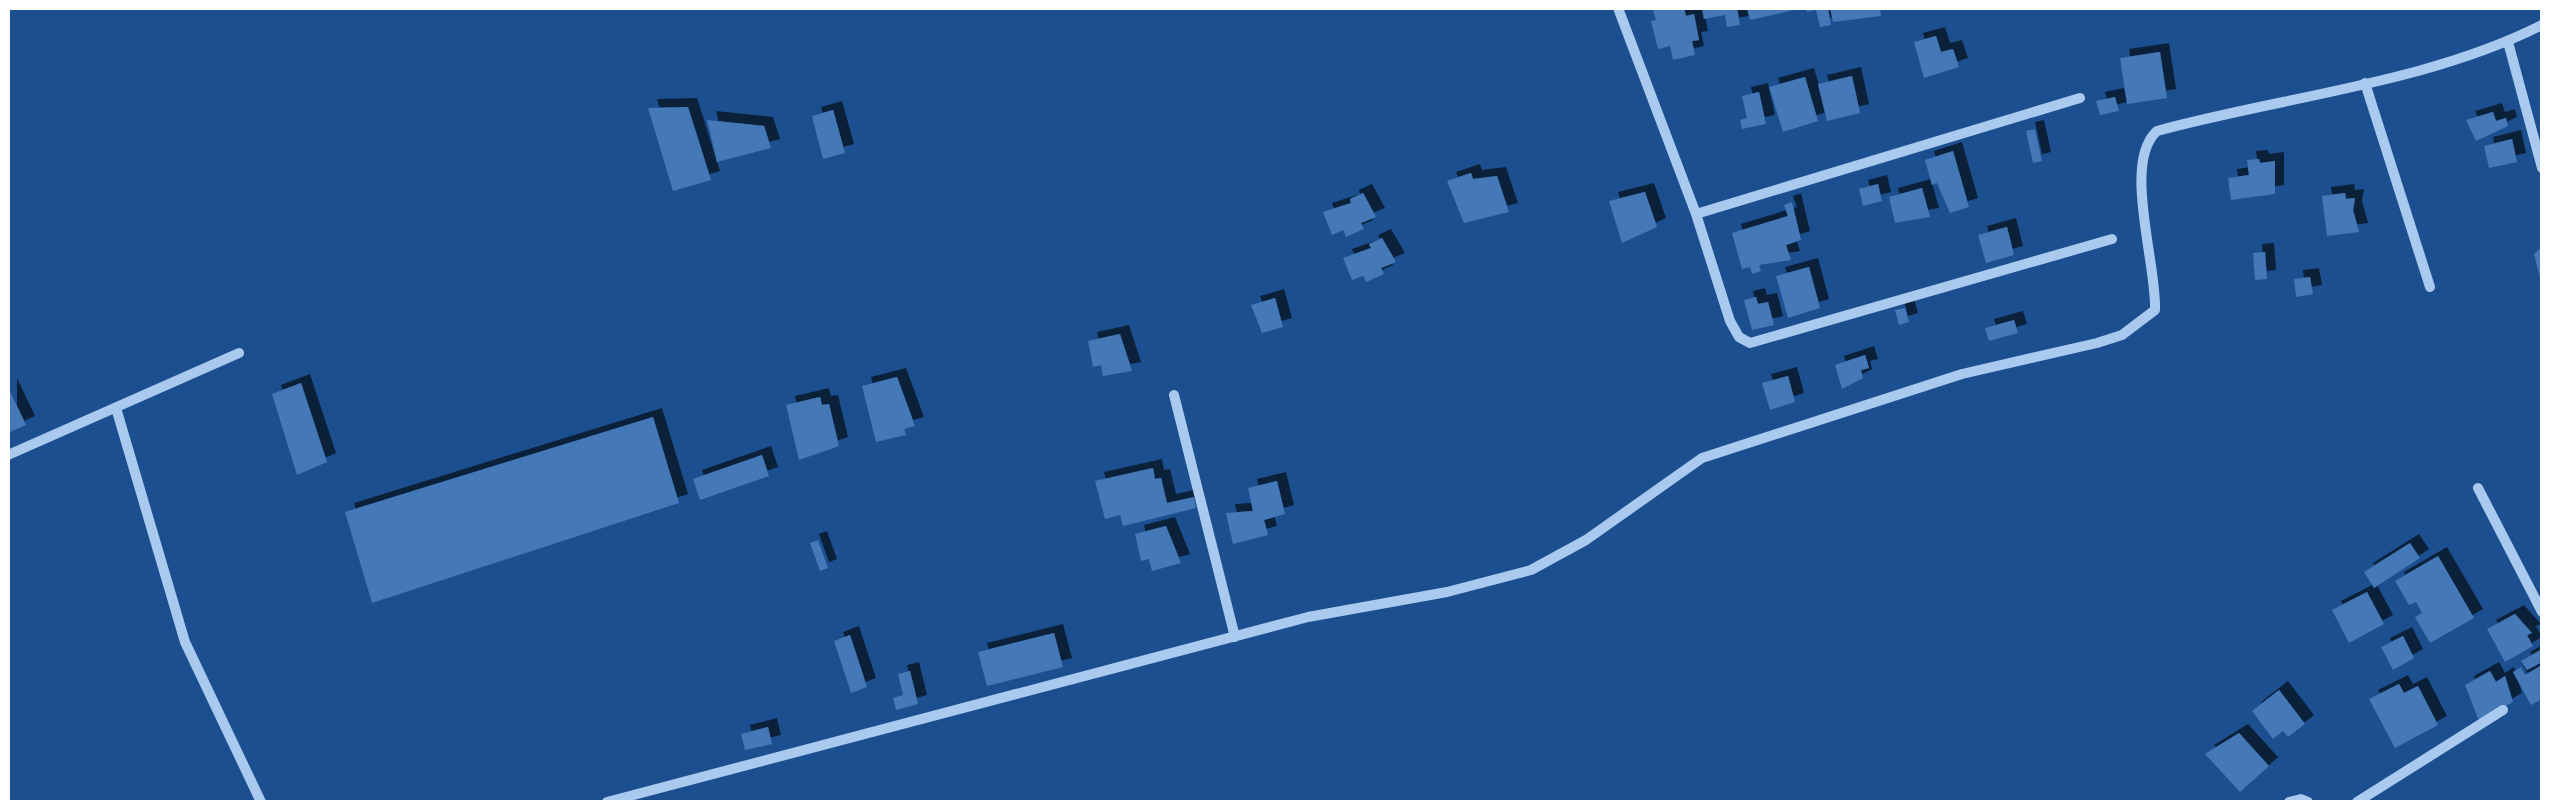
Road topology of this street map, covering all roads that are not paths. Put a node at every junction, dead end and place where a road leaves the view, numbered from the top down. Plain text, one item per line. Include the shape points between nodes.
1 (1618, 8) edge
2 (2542, 25) edge
3 (2508, 42) junction
4 (2365, 83) junction
5 (2080, 98) dead end
6 (2542, 168) edge
7 (1696, 214) junction
8 (2112, 239) dead end
9 (2430, 287) dead end
10 (239, 353) dead end
11 (1174, 396) dead end
12 (116, 408) junction
13 (8, 455) edge
14 (2478, 488) dead end
15 (2542, 612) edge
16 (1235, 637) junction
17 (2503, 710) dead end
18 (262, 802) edge
19 (607, 802) edge
20 (2289, 802) edge
21 (2308, 802) edge
22 (2358, 802) edge

1 - 7 street
2 - 3 street
3 - 4 street
3 - 6 street
4 - 9 street
4 - 16 street via 2157,130 2147,140 2140,175 2155,310 2122,335 1962,374 1702,458 1586,540 1531,570
5 - 7 street
7 - 8 street via 1730,321 1750,343
10 - 12 street
11 - 16 street
12 - 13 street
12 - 18 street via 185,642
14 - 15 street
16 - 19 street
17 - 22 street
20 - 21 street

